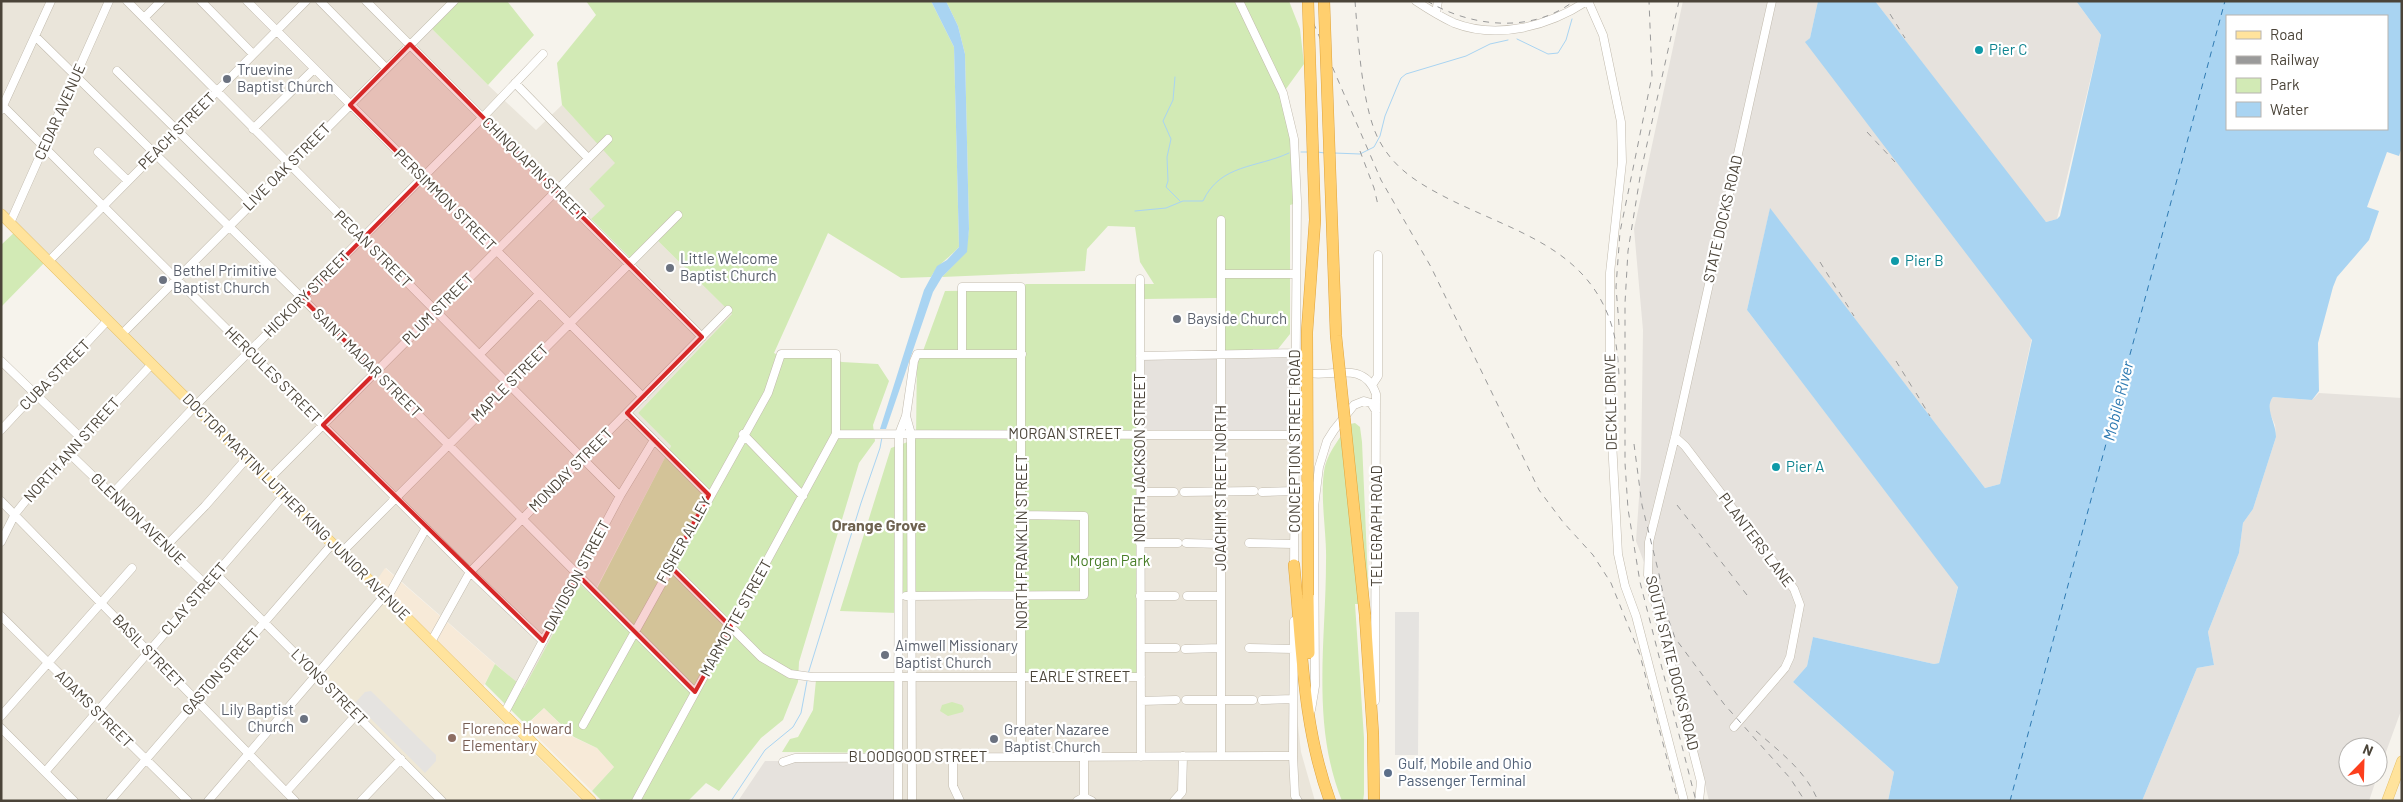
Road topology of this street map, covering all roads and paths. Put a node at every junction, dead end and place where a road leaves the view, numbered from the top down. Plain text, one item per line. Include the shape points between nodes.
1 (51, 1) edge
2 (109, 1) edge
3 (127, 1) edge
4 (161, 1) edge
5 (201, 1) edge
6 (247, 1) edge
7 (306, 1) edge
8 (320, 1) edge
9 (366, 1) edge
10 (454, 1) edge
11 (1239, 1) edge
12 (1308, 1) edge
13 (1324, 1) edge
14 (1416, 1) edge
15 (1438, 1) edge
16 (1588, 1) edge
17 (1772, 1) edge
18 (1436, 13) junction
19 (144, 18) junction
20 (276, 31) junction
21 (36, 36) junction
22 (410, 44) junction
23 (253, 54) junction
24 (543, 54) dead end
25 (386, 68) junction
26 (314, 69) junction
27 (117, 71) dead end
28 (77, 76) junction
29 (515, 83) junction
30 (216, 92) junction
31 (350, 105) junction
32 (2, 108) edge
33 (484, 117) junction
34 (253, 129) junction
35 (178, 130) junction
36 (608, 139) dead end
37 (45, 147) junction
38 (98, 152) dead end
39 (156, 153) junction
40 (588, 158) junction
41 (289, 165) junction
42 (423, 178) junction
43 (128, 180) junction
44 (556, 190) junction
45 (252, 203) junction
46 (103, 205) junction
47 (1, 214) edge
48 (678, 215) dead end
49 (1221, 220) dead end
50 (10, 224) junction
51 (229, 226) junction
52 (362, 238) junction
53 (496, 251) junction
54 (1378, 254) dead end
55 (49, 261) junction
56 (629, 264) junction
57 (1221, 274) junction
58 (1295, 274) junction
59 (176, 279) junction
60 (1140, 279) dead end
61 (539, 294) junction
62 (303, 299) junction
63 (728, 310) dead end
64 (436, 312) junction
65 (108, 320) junction
66 (569, 324) junction
67 (122, 334) junction
68 (702, 337) junction
69 (250, 352) junction
70 (1296, 353) junction
71 (480, 354) junction
72 (962, 354) junction
73 (1022, 354) junction
74 (1221, 355) junction
75 (1140, 356) junction
76 (1, 360) edge
77 (1295, 362) junction
78 (152, 364) junction
79 (376, 372) junction
80 (1315, 373) junction
81 (509, 385) junction
82 (1372, 385) junction
83 (36, 395) junction
84 (643, 397) junction
85 (1295, 398) junction
86 (195, 406) junction
87 (1377, 412) junction
88 (627, 414) junction
89 (906, 416) junction
90 (323, 425) junction
91 (1, 430) edge
92 (743, 434) junction
93 (836, 434) junction
94 (899, 434) junction
95 (911, 434) junction
96 (1022, 434) junction
97 (1140, 434) junction
98 (1221, 435) junction
99 (1295, 435) junction
100 (1674, 437) junction
101 (82, 439) junction
102 (654, 440) junction
103 (448, 445) junction
104 (69, 452) junction
105 (246, 458) junction
106 (583, 458) junction
107 (268, 480) junction
108 (1254, 491) dead end
109 (1294, 491) junction
110 (1141, 492) junction
111 (1174, 492) dead end
112 (1184, 492) dead end
113 (1221, 492) junction
114 (1262, 492) dead end
115 (112, 494) junction
116 (284, 495) junction
117 (709, 495) junction
118 (620, 496) junction
119 (803, 496) junction
120 (396, 498) junction
121 (1, 501) edge
122 (14, 514) junction
123 (1022, 516) junction
124 (522, 519) junction
125 (426, 528) junction
126 (1, 542) edge
127 (332, 543) junction
128 (1140, 543) junction
129 (1249, 543) dead end
130 (1220, 544) junction
131 (1294, 544) junction
132 (166, 546) junction
133 (342, 552) junction
134 (1294, 565) junction
135 (670, 566) junction
136 (132, 568) dead end
137 (470, 572) junction
138 (216, 574) junction
139 (578, 575) junction
140 (206, 585) junction
141 (384, 596) junction
142 (899, 596) junction
143 (911, 596) junction
144 (1022, 596) junction
145 (1140, 596) junction
146 (1176, 596) dead end
147 (1187, 596) dead end
148 (1221, 596) junction
149 (101, 603) junction
150 (1, 616) edge
151 (264, 621) junction
152 (731, 627) junction
153 (635, 632) junction
154 (543, 641) junction
155 (431, 642) junction
156 (1140, 648) junction
157 (1176, 648) dead end
158 (1221, 648) junction
159 (1249, 648) dead end
160 (1294, 648) junction
161 (1185, 649) dead end
162 (148, 652) junction
163 (48, 663) junction
164 (317, 675) junction
165 (1022, 676) junction
166 (900, 677) junction
167 (912, 677) junction
168 (1140, 677) junction
169 (696, 692) junction
170 (1176, 700) dead end
171 (1186, 700) dead end
172 (1221, 700) junction
173 (1253, 700) dead end
174 (1262, 700) dead end
175 (1293, 700) junction
176 (196, 701) junction
177 (1141, 701) junction
178 (97, 711) junction
179 (504, 714) junction
180 (356, 715) junction
181 (1, 716) edge
182 (1309, 718) junction
183 (583, 725) dead end
184 (1734, 727) dead end
185 (1, 728) edge
186 (1373, 734) junction
187 (248, 755) junction
188 (1183, 756) junction
189 (1221, 756) junction
190 (1293, 756) junction
191 (899, 757) junction
192 (911, 757) junction
193 (953, 757) junction
194 (1021, 757) junction
195 (1084, 757) junction
196 (1141, 757) junction
197 (146, 759) junction
198 (400, 759) junction
199 (2402, 761) edge
200 (784, 762) dead end
201 (45, 772) junction
202 (286, 792) junction
203 (1084, 800) edge
204 (74, 801) edge
205 (110, 801) edge
206 (188, 801) edge
207 (208, 801) edge
208 (295, 801) edge
209 (361, 801) edge
210 (442, 801) edge
211 (591, 801) edge
212 (636, 801) edge
213 (898, 801) edge
214 (912, 801) edge
215 (960, 801) edge
216 (1174, 801) edge
217 (1298, 801) edge
218 (1330, 801) edge
219 (1374, 801) edge
220 (1684, 801) edge
221 (1699, 801) edge
222 (2388, 801) edge

1 - 21 street
2 - 28 street, CEDAR AVENUE
3 - 19 street, PECAN STREET
4 - 19 street
5 - 23 street
6 - 20 street, PERSIMMON STREET
7 - 20 street, PEACH STREET
8 - 25 street
9 - 22 street, CHINQUAPIN STREET
10 - 22 street, LIVE OAK STREET
11 - 58 street, CONCEPTION STREET ROAD via 1283,93 1294,139 1297,201
12 - 182 highway, bridge via 1315,220 1307,332
13 - 186 highway, bridge via 1334,302 1365,615
14 - 18 street
15 - 18 street
16 - 18 street via 1541,24 1513,30 1476,28 1455,23
16 - 220 street, DECKLE DRIVE via 1603,34 1622,122 1622,162 1610,273 1610,412 1618,554
17 - 100 street, STATE DOCKS ROAD
19 - 30 street, PECAN STREET
20 - 23 street, PEACH STREET
20 - 26 street, PERSIMMON STREET
21 - 28 street, SAINT MADAR STREET
21 - 32 street
22 - 25 street, LIVE OAK STREET
22 - 33 street, CHINQUAPIN STREET
23 - 30 street, PEACH STREET
24 - 29 street, HICKORY STREET
25 - 31 street, LIVE OAK STREET
26 - 31 street, PERSIMMON STREET
26 - 34 street
27 - 35 street
28 - 37 street, CEDAR AVENUE
28 - 39 street, SAINT MADAR STREET
29 - 33 street, HICKORY STREET
29 - 40 street
30 - 34 street, PECAN STREET
30 - 35 street, PEACH STREET
31 - 41 street, LIVE OAK STREET
31 - 42 street, PERSIMMON STREET
32 - 37 street, HERCULES STREET
33 - 42 street, HICKORY STREET
33 - 44 street, CHINQUAPIN STREET
34 - 41 street, PECAN STREET
35 - 39 street, PEACH STREET
35 - 45 street
36 - 40 street, PLUM STREET
37 - 46 street, HERCULES STREET
37 - 50 street, CEDAR AVENUE
38 - 43 street
39 - 43 street, PEACH STREET
39 - 51 street, SAINT MADAR STREET
40 - 44 street, PLUM STREET
41 - 45 street, LIVE OAK STREET
41 - 52 street, PECAN STREET
42 - 52 street, HICKORY STREET
42 - 53 street, PERSIMMON STREET
43 - 46 street, PEACH STREET
44 - 53 street, PLUM STREET
44 - 56 street, CHINQUAPIN STREET
45 - 51 street, LIVE OAK STREET
46 - 55 street, PEACH STREET
46 - 59 street, HERCULES STREET
47 - 50 main road, DOCTOR MARTIN LUTHER KING JUNIOR AVENUE
48 - 56 street, MAPLE STREET
49 - 57 street, JOACHIM STREET NORTH
50 - 55 main road, DOCTOR MARTIN LUTHER KING JUNIOR AVENUE
51 - 59 street, LIVE OAK STREET
51 - 62 street, SAINT MADAR STREET
52 - 62 street, HICKORY STREET
52 - 64 street, PECAN STREET
53 - 61 street, PERSIMMON STREET
53 - 64 street, PLUM STREET
54 - 82 street, TELEGRAPH ROAD via 1378,376
55 - 65 main road, DOCTOR MARTIN LUTHER KING JUNIOR AVENUE
56 - 66 street, MAPLE STREET
56 - 68 street, CHINQUAPIN STREET
57 - 58 street
57 - 74 street, JOACHIM STREET NORTH
58 - 70 street, CONCEPTION STREET ROAD
59 - 67 street, LIVE OAK STREET
59 - 69 street, HERCULES STREET
60 - 75 street, NORTH JACKSON STREET
61 - 66 street, PERSIMMON STREET
61 - 71 street
62 - 69 street, HICKORY STREET
62 - 79 street, SAINT MADAR STREET
63 - 68 street, MONDAY STREET
64 - 71 street, PECAN STREET
64 - 79 street, PLUM STREET
65 - 67 main road, DOCTOR MARTIN LUTHER KING JUNIOR AVENUE
65 - 83 street, CUBA STREET
66 - 81 street, MAPLE STREET
66 - 84 street, PERSIMMON STREET
67 - 78 main road, DOCTOR MARTIN LUTHER KING JUNIOR AVENUE
68 - 84 street, MONDAY STREET
69 - 86 street, HICKORY STREET
69 - 90 street, HERCULES STREET
70 - 74 street
70 - 77 street, CONCEPTION STREET ROAD
71 - 81 street, PECAN STREET
72 - 73 street
72 - 73 street, NORTH FRANKLIN STREET via 962,287 1021,287
72 - 89 street via 917,354
73 - 96 street, NORTH FRANKLIN STREET
74 - 75 street
74 - 98 street, JOACHIM STREET NORTH
75 - 97 street, NORTH JACKSON STREET
76 - 83 street
77 - 80 street via 1302,370
77 - 85 street, CONCEPTION STREET ROAD
78 - 86 main road, DOCTOR MARTIN LUTHER KING JUNIOR AVENUE
78 - 101 street, NORTH ANN STREET
79 - 90 street, PLUM STREET
79 - 103 street, SAINT MADAR STREET
80 - 82 street via 1357,373
80 - 85 street via 1303,381
81 - 103 street, MAPLE STREET
81 - 106 street, PECAN STREET
82 - 87 street, TELEGRAPH ROAD
83 - 91 street, CUBA STREET
83 - 101 street
84 - 88 street, MONDAY STREET
85 - 99 street, CONCEPTION STREET ROAD
86 - 105 main road, DOCTOR MARTIN LUTHER KING JUNIOR AVENUE
86 - 115 street, HICKORY STREET
87 - 182 street via 1368,402 1354,405 1328,441 1319,467 1314,506 1315,686
87 - 186 street, TELEGRAPH ROAD via 1377,675
88 - 102 street
88 - 106 street, MONDAY STREET
89 - 94 street
89 - 95 street
90 - 107 street, PLUM STREET
90 - 120 street, HERCULES STREET
92 - 93 street, FISHER ALLEY via 768,393 781,354 836,354
92 - 117 street, FISHER ALLEY
92 - 119 street
93 - 94 street, MORGAN STREET
93 - 119 street, MARMOTTE STREET
94 - 95 street, MORGAN STREET
94 - 142 street
95 - 96 street, MORGAN STREET
95 - 143 street
96 - 97 street, MORGAN STREET
96 - 123 street, NORTH FRANKLIN STREET
97 - 98 street, MORGAN STREET
97 - 110 street, NORTH JACKSON STREET
98 - 99 street, MORGAN STREET
98 - 113 street, JOACHIM STREET NORTH
99 - 109 street, CONCEPTION STREET ROAD
100 - 184 street, PLANTERS LANE via 1685,446 1794,588 1800,605 1790,658 1785,668
100 - 221 street, SOUTH STATE DOCKS ROAD via 1648,542 1648,575 1701,782
101 - 104 street, NORTH ANN STREET
102 - 117 street
102 - 118 street, DAVIDSON STREET
103 - 120 street, MAPLE STREET
103 - 124 street, SAINT MADAR STREET
104 - 115 street, GLENNON AVENUE
104 - 122 street, NORTH ANN STREET
105 - 107 main road, DOCTOR MARTIN LUTHER KING JUNIOR AVENUE
105 - 132 street
106 - 118 street, PECAN STREET
106 - 124 street, MONDAY STREET
107 - 116 main road, DOCTOR MARTIN LUTHER KING JUNIOR AVENUE
108 - 113 street
109 - 114 street
109 - 131 street, CONCEPTION STREET ROAD
110 - 111 street
110 - 128 street, NORTH JACKSON STREET
112 - 113 street
113 - 130 street, JOACHIM STREET NORTH
115 - 132 street, GLENNON AVENUE
116 - 127 main road, DOCTOR MARTIN LUTHER KING JUNIOR AVENUE
116 - 138 street, CLAY STREET
117 - 135 street, FISHER ALLEY
118 - 139 street, DAVIDSON STREET
119 - 152 street, MARMOTTE STREET
120 - 125 street, HERCULES STREET
120 - 133 street, MAPLE STREET
121 - 122 street, BASIL STREET
122 - 126 street, NORTH ANN STREET
122 - 149 street, BASIL STREET
123 - 144 street, NORTH FRANKLIN STREET
123 - 144 street via 1084,516 1084,595
124 - 137 street, MONDAY STREET
124 - 139 street, SAINT MADAR STREET
125 - 137 street, HERCULES STREET
125 - 141 street via 391,591
127 - 133 main road, DOCTOR MARTIN LUTHER KING JUNIOR AVENUE
127 - 151 street, GASTON STREET
128 - 130 street
128 - 145 street, NORTH JACKSON STREET
129 - 131 street
130 - 148 street, JOACHIM STREET NORTH
131 - 134 street, CONCEPTION STREET ROAD
132 - 140 street, GLENNON AVENUE
133 - 141 main road, DOCTOR MARTIN LUTHER KING JUNIOR AVENUE
134 - 160 street, CONCEPTION STREET ROAD
134 - 182 highway via 1302,680
135 - 152 street, EARLE STREET
135 - 153 street, FISHER ALLEY
136 - 149 street
137 - 154 street, HERCULES STREET
137 - 155 street, MONDAY STREET
138 - 140 street, CLAY STREET
138 - 151 street, LYONS STREET
139 - 153 street, SAINT MADAR STREET
139 - 154 street, DAVIDSON STREET
140 - 162 street, CLAY STREET
141 - 155 main road, DOCTOR MARTIN LUTHER KING JUNIOR AVENUE
141 - 164 street
142 - 143 street
142 - 166 street
143 - 144 street
143 - 167 street
144 - 165 street, NORTH FRANKLIN STREET
145 - 146 street
145 - 156 street, NORTH JACKSON STREET
147 - 148 street
148 - 158 street, JOACHIM STREET NORTH
149 - 162 street, BASIL STREET
149 - 163 street
150 - 163 street, ADAMS STREET
151 - 164 street, LYONS STREET
151 - 176 street, GASTON STREET
152 - 166 street, EARLE STREET via 769,664 790,674
152 - 169 street, MARMOTTE STREET
153 - 169 street, SAINT MADAR STREET
153 - 183 street, FISHER ALLEY
154 - 179 street, DAVIDSON STREET
155 - 179 main road, DOCTOR MARTIN LUTHER KING JUNIOR AVENUE
156 - 157 street
156 - 168 street, NORTH JACKSON STREET
158 - 161 street
158 - 172 street, JOACHIM STREET NORTH
159 - 160 street
160 - 175 street, CONCEPTION STREET ROAD
162 - 176 street, BASIL STREET
162 - 178 street, CLAY STREET
163 - 178 street, ADAMS STREET
163 - 181 street
164 - 180 street, LYONS STREET
164 - 187 street
165 - 167 street, EARLE STREET
165 - 168 street, EARLE STREET
165 - 194 street, NORTH FRANKLIN STREET
166 - 167 street, EARLE STREET
166 - 191 street
167 - 192 street
168 - 177 street, NORTH JACKSON STREET
169 - 212 street, MARMOTTE STREET
170 - 177 street
171 - 172 street
172 - 173 street
172 - 189 street, JOACHIM STREET NORTH
174 - 175 street
175 - 190 street, CONCEPTION STREET ROAD
176 - 187 street, BASIL STREET
176 - 197 street, GASTON STREET
177 - 196 street, NORTH JACKSON STREET
178 - 197 street, ADAMS STREET
178 - 201 street, CLAY STREET
179 - 211 main road, DOCTOR MARTIN LUTHER KING JUNIOR AVENUE
180 - 198 street, LYONS STREET
180 - 202 street
182 - 218 highway via 1316,762
185 - 201 street
186 - 219 highway, TELEGRAPH ROAD
187 - 202 street, BASIL STREET
187 - 207 street
188 - 189 street, BLOODGOOD STREET
188 - 196 street, BLOODGOOD STREET
188 - 216 street via 1182,792
189 - 190 street, BLOODGOOD STREET
190 - 217 street, CONCEPTION STREET ROAD
191 - 192 street, BLOODGOOD STREET
191 - 200 street, BLOODGOOD STREET via 795,758
191 - 213 street
192 - 193 street, BLOODGOOD STREET
192 - 214 street
193 - 194 street, BLOODGOOD STREET
193 - 215 street via 953,786
194 - 195 street, BLOODGOOD STREET
195 - 196 street, BLOODGOOD STREET
195 - 203 street
197 - 205 street, GASTON STREET
197 - 206 street, ADAMS STREET
198 - 209 street
198 - 210 street, LYONS STREET
199 - 222 main road
201 - 204 street
202 - 208 street, BASIL STREET

